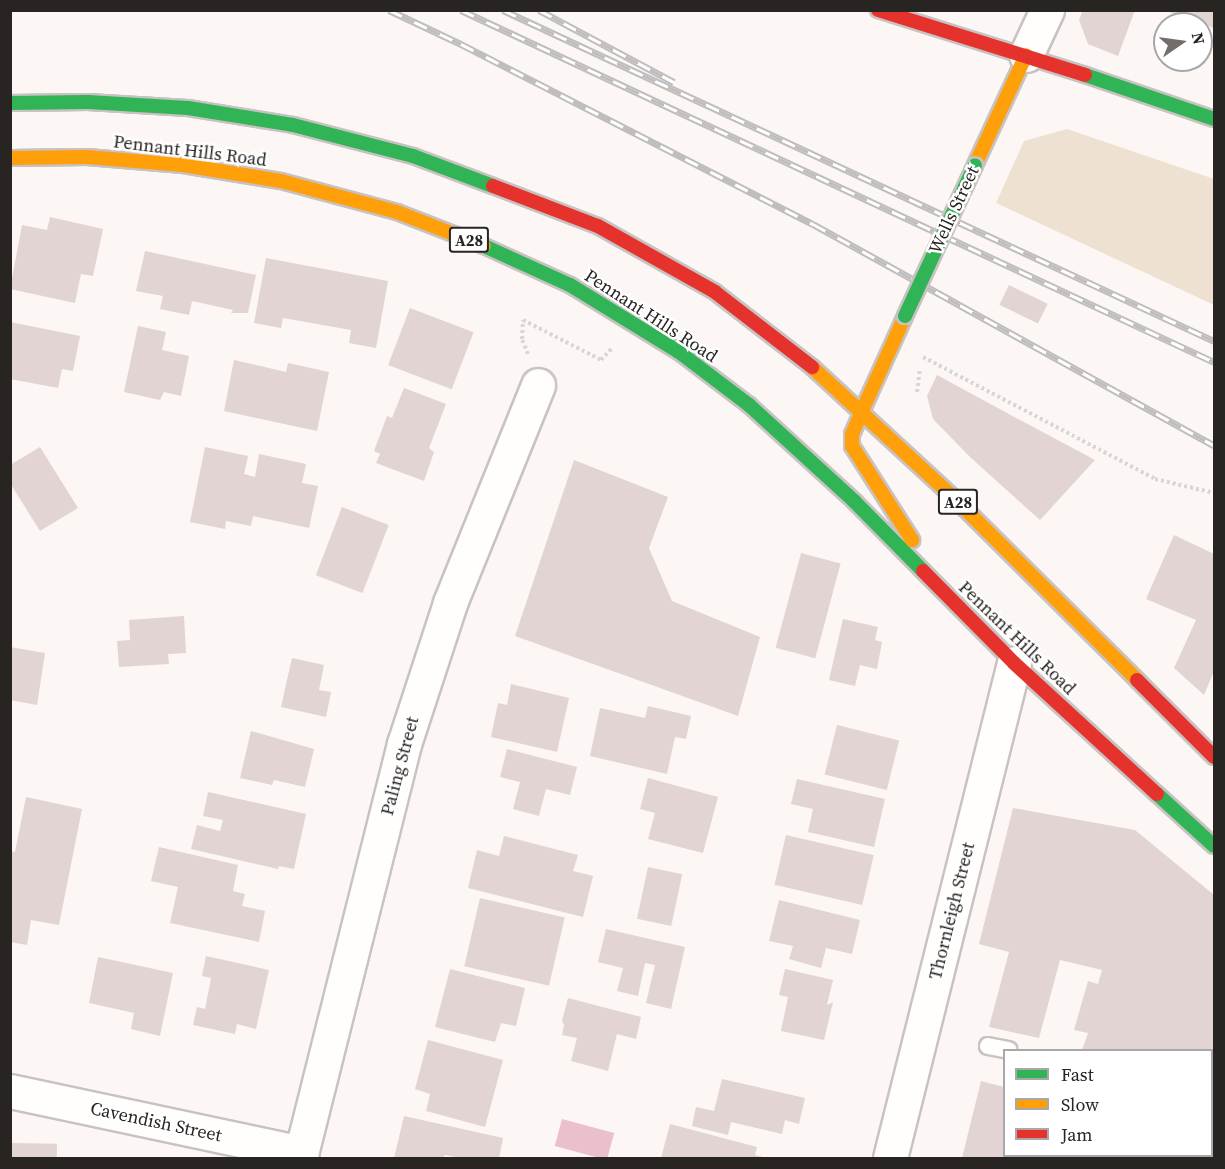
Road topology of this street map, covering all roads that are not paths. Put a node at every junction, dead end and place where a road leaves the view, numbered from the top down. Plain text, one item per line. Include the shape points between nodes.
1 (878, 10) edge
2 (1047, 10) edge
3 (1026, 55) junction
4 (10, 103) edge
5 (1215, 118) edge
6 (10, 158) edge
7 (538, 385) road end
8 (862, 411) junction
9 (948, 598) junction
10 (1014, 663) junction
11 (1215, 757) edge
12 (1215, 846) edge
13 (988, 1046) dead end
14 (1004, 1049) edge
15 (10, 1092) edge
16 (300, 1156) edge
17 (890, 1158) edge

1 - 3 main road
2 - 3 street, Wells Street
3 - 5 main road
3 - 8 main road, Wells Street, bridge
4 - 8 main road, A28 via 88,102 188,108 293,124 413,156 512,191 598,226 715,292 796,352
6 - 9 main road, Pennant Hills Road / A28 via 87,157 183,165 281,182 397,212 561,281 679,352 749,405 854,501
7 - 16 street, Paling Street via 450,603 404,744
8 - 9 main road, Wells Street via 852,434 852,446
8 - 11 main road, A28
9 - 10 main road, Pennant Hills Road / A28
10 - 12 main road, Pennant Hills Road / A28
10 - 17 street, Thornleigh Street
13 - 14 lane
15 - 16 street, Cavendish Street

